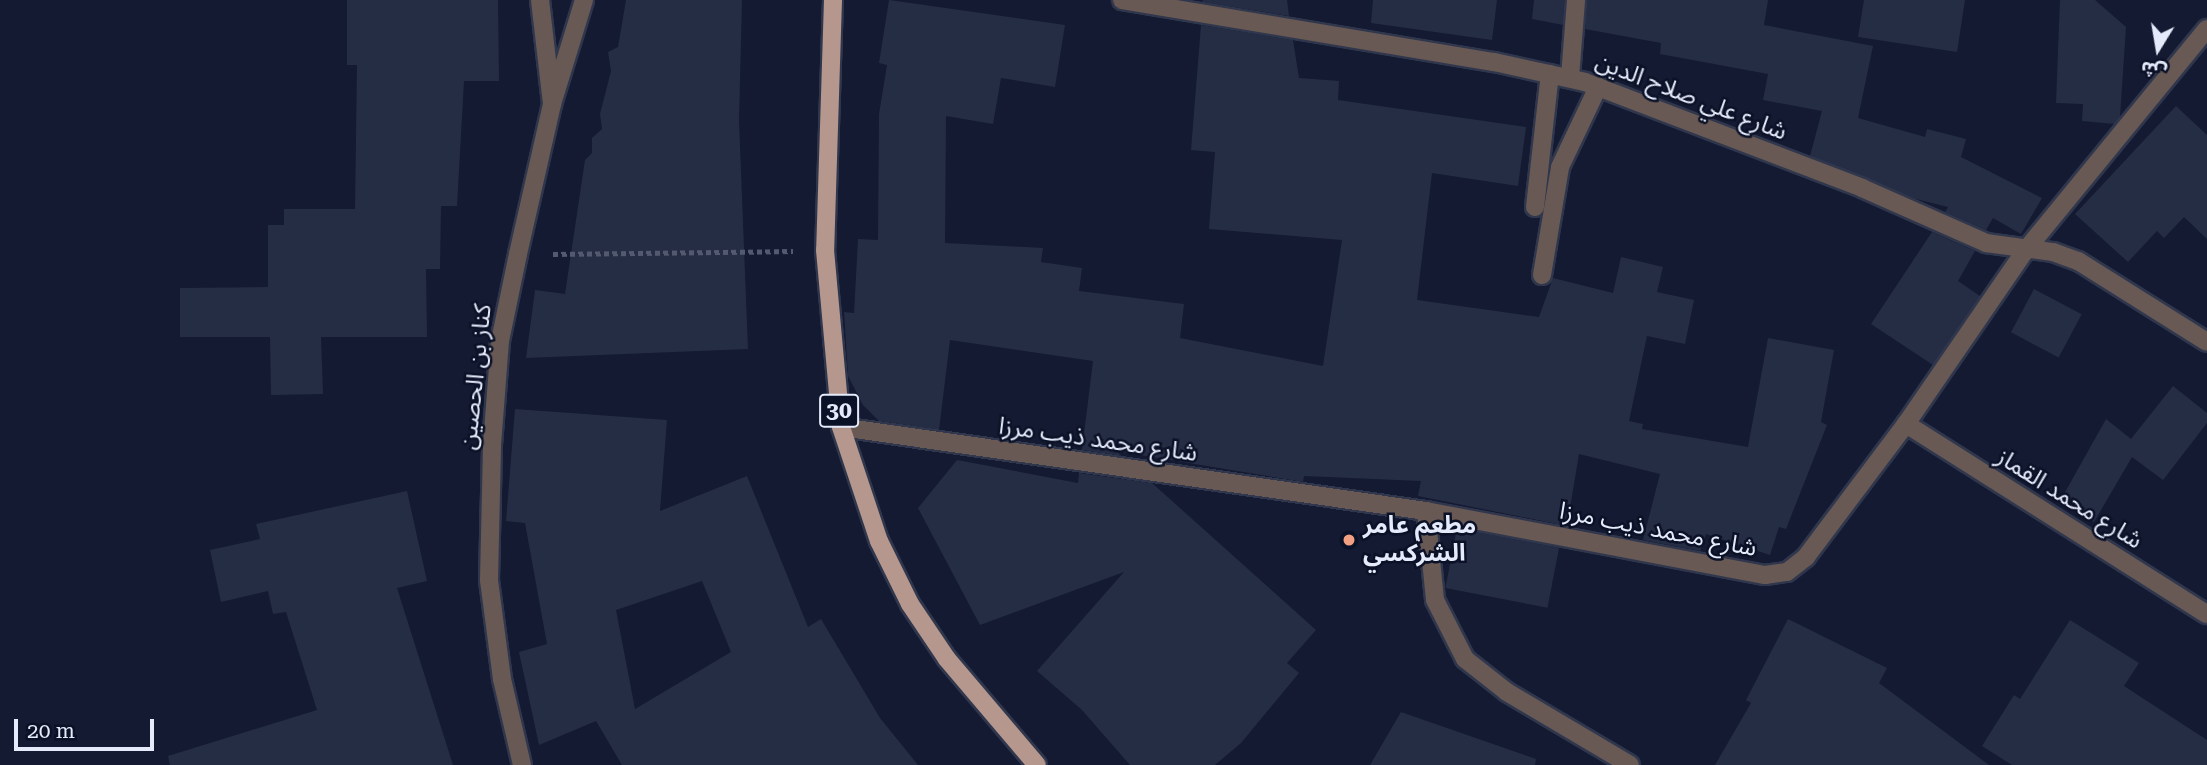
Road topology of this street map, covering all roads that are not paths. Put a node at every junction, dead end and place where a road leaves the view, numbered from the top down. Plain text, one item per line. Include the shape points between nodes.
1 (540, 0) edge
2 (584, 0) edge
3 (833, 0) edge
4 (1122, 0) edge
5 (1576, 0) edge
6 (2207, 29) edge
7 (1550, 74) junction
8 (1570, 78) junction
9 (1598, 87) junction
10 (552, 104) junction
11 (1535, 207) dead end
12 (2025, 251) junction
13 (1542, 275) dead end
14 (2207, 342) edge
15 (1906, 424) junction
16 (841, 428) junction
17 (1426, 511) junction
18 (2207, 614) edge
19 (522, 765) edge
20 (1037, 765) edge
21 (1630, 765) edge

1 - 10 street
2 - 10 street, كناز بن الحصين
3 - 16 main road, 30 via 825,250
4 - 7 street, شارع علي صلاح الدين
5 - 8 street
6 - 12 street, شارع محمد ذيب مرزا
7 - 8 street, شارع علي صلاح الدين
7 - 11 street
8 - 9 street, شارع علي صلاح الدين
9 - 12 street, شارع علي صلاح الدين via 1862,188 1986,243
9 - 13 street via 1560,167
10 - 19 street, كناز بن الحصين via 498,367 489,580 502,679
12 - 14 street, شارع علي صلاح الدين via 2053,252 2078,261
12 - 15 street, شارع محمد ذيب مرزا
15 - 17 street, شارع محمد ذيب مرزا via 1806,557 1787,572 1765,575
15 - 18 street, شارع محمد القماز
16 - 17 street, شارع محمد ذيب مرزا
16 - 20 main road, 30 via 879,541 910,604 947,659
17 - 21 street via 1434,600 1465,659 1507,692

